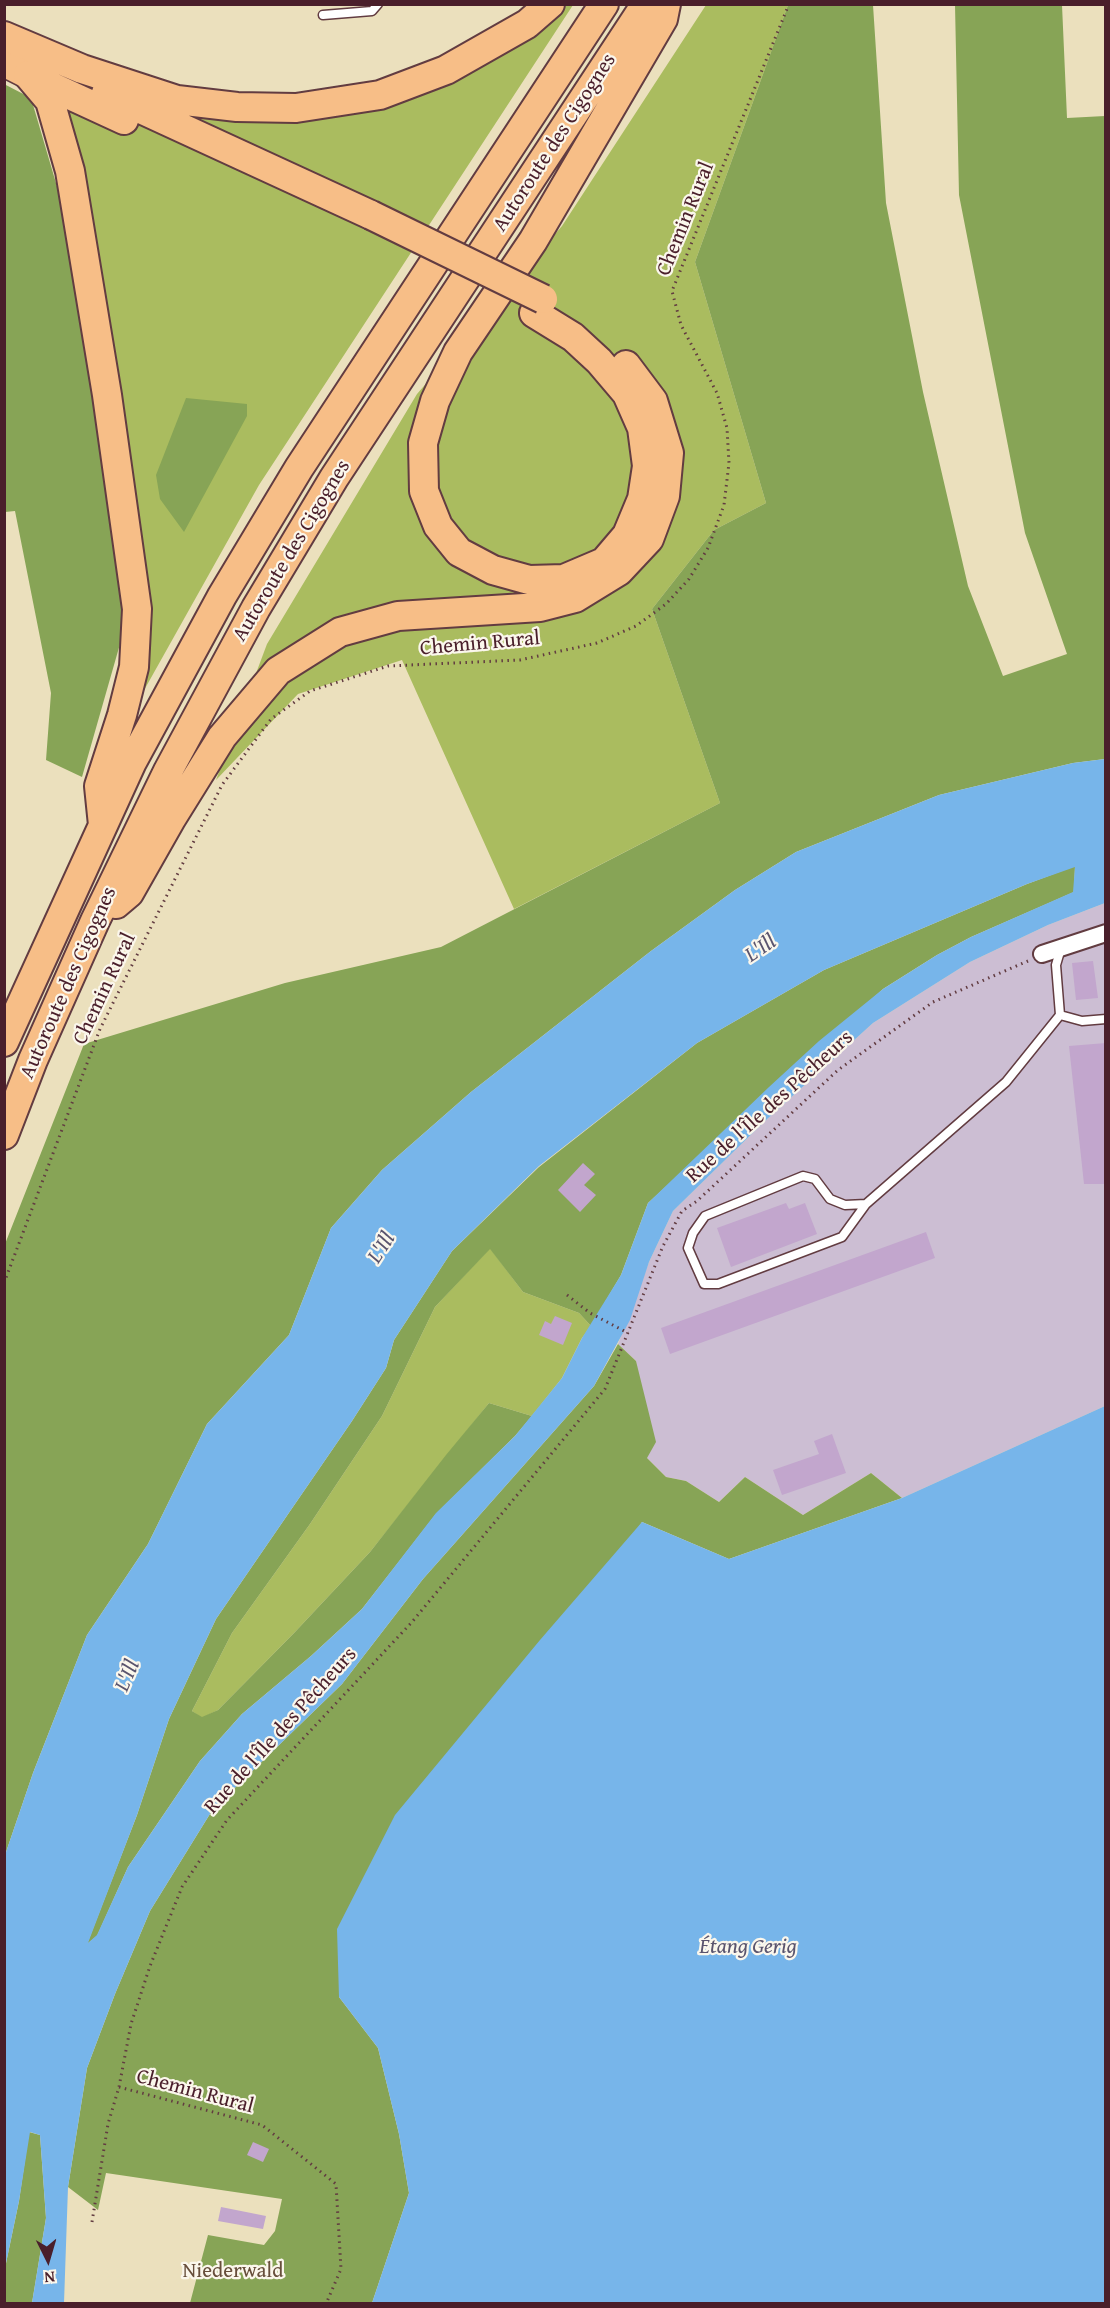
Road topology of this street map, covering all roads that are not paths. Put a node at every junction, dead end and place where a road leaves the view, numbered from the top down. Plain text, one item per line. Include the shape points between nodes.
1 (378, 4) edge
2 (550, 4) edge
3 (604, 4) edge
4 (646, 4) edge
5 (666, 4) edge
6 (323, 15) dead end
7 (11, 54) edge
8 (538, 306) junction
9 (103, 827) junction
10 (95, 921) junction
11 (1106, 933) edge
12 (1061, 947) junction
13 (1042, 954) road end
14 (1060, 1015) junction
15 (1106, 1020) edge
16 (4, 1042) edge
17 (4, 1135) edge
18 (866, 1204) junction

1 - 6 lane via 372,11
2 - 7 highway via 527,24 446,70 380,95 296,108 177,100 82,69
3 - 9 highway, Autoroute des Cigognes via 299,468 222,596 132,762
4 - 10 highway, Autoroute des Cigognes via 334,478 268,588 168,771
5 - 8 highway via 663,19 533,241 458,352 435,401 423,443 424,490 438,526 459,552 493,570 529,580 564,579 604,562 627,535 642,499 647,466 642,428 627,394 599,361
7 - 8 highway, bridge
7 - 9 highway via 50,101 70,171 137,609 134,667 99,786
8 - 10 highway via 584,324 637,376 653,401 669,453 665,496 649,539 619,571 575,598 540,607 398,616 340,632 278,671 222,737 129,893
9 - 16 highway, Autoroute des Cigognes
10 - 17 highway, Autoroute des Cigognes
11 - 12 street
12 - 13 street
12 - 14 lane via 1056,964
14 - 15 lane via 1082,1021
14 - 18 lane via 1006,1082
18 - 18 lane via 844,1205 830,1199 815,1179 803,1176 705,1216 688,1248 704,1284 718,1284 842,1237

